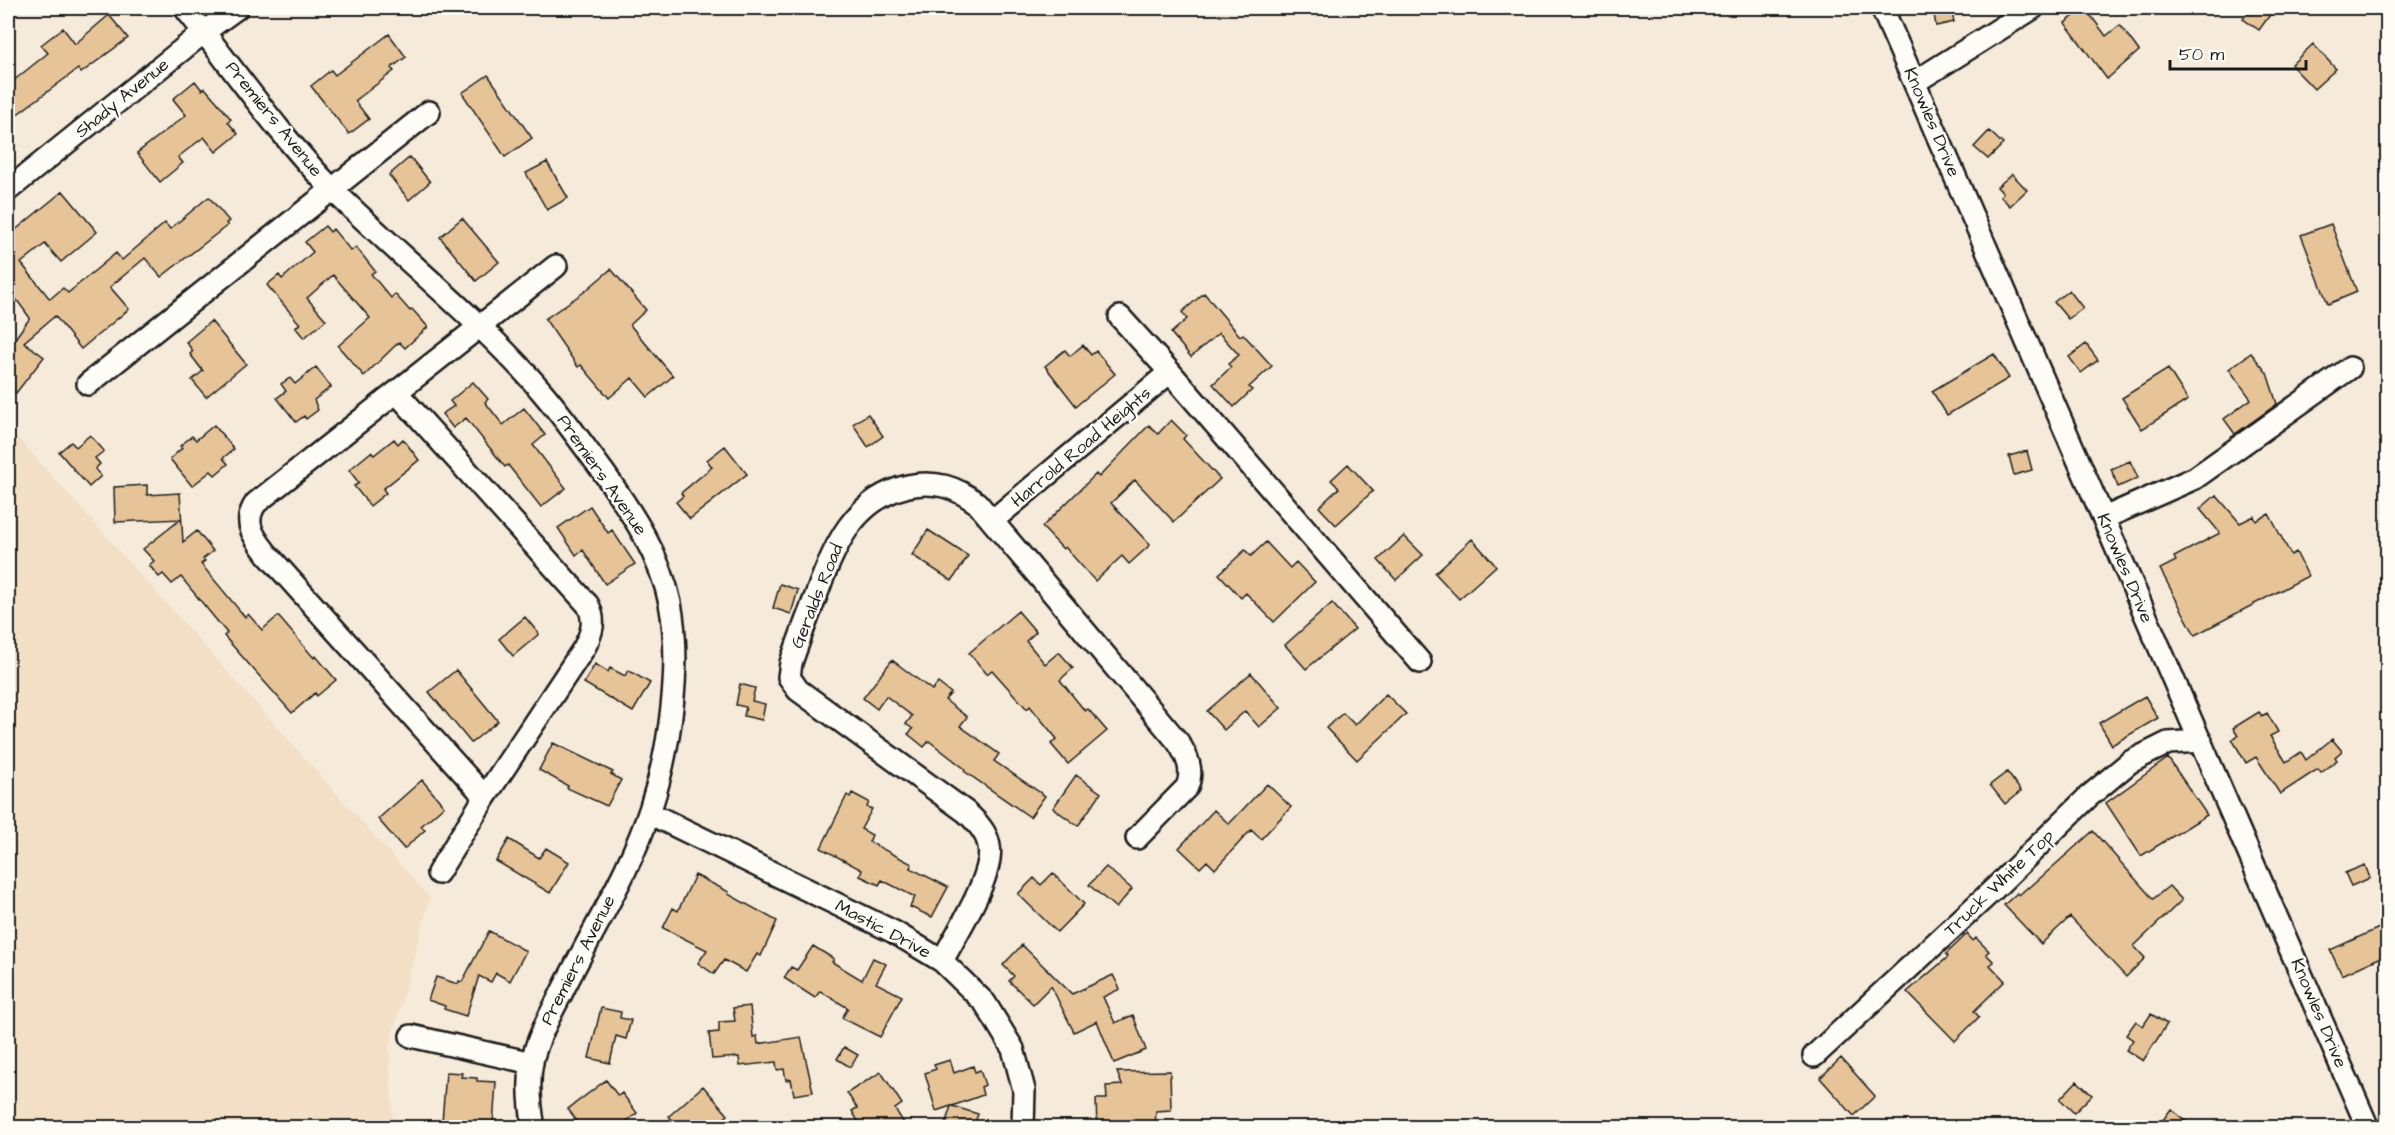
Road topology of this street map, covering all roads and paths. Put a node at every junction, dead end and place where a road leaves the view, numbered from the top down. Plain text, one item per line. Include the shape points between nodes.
1 (185, 8) edge
2 (237, 8) edge
3 (1882, 8) edge
4 (2033, 8) edge
5 (204, 32) junction
6 (1915, 82) junction
7 (429, 112) dead end
8 (333, 189) junction
9 (8, 190) edge
10 (556, 266) dead end
11 (1120, 317) dead end
12 (479, 327) junction
13 (2350, 368) dead end
14 (1170, 372) junction
15 (88, 384) dead end
16 (397, 393) junction
17 (2104, 518) junction
18 (992, 521) junction
19 (1420, 662) dead end
20 (2200, 741) junction
21 (485, 797) junction
22 (649, 813) junction
23 (1137, 838) dead end
24 (438, 873) dead end
25 (942, 961) junction
26 (411, 1036) dead end
27 (1814, 1056) dead end
28 (532, 1063) junction
29 (534, 1128) edge
30 (1023, 1128) edge
31 (2368, 1128) edge

1 - 5 street, Premiers Avenue
2 - 5 street, Shady Avenue
3 - 6 street, Knowles Drive
4 - 6 street
5 - 8 street, Premiers Avenue
5 - 9 street, Shady Avenue
6 - 17 street, Knowles Drive
7 - 8 street
8 - 12 street, Premiers Avenue
8 - 15 street
10 - 12 street
11 - 14 street
12 - 16 street
12 - 22 street, Premiers Avenue via 543,393 575,434 623,500 654,554 674,625 673,684 667,746
13 - 17 street via 2195,478
14 - 18 street, Harrold Road Heights
14 - 19 street
16 - 21 street via 593,614 584,648
16 - 21 street via 256,504 248,520 250,530 267,554
17 - 20 street, Knowles Drive
18 - 23 street, Geralds Road via 1185,754 1191,777 1187,787
18 - 25 street, Geralds Road via 964,493 936,483 901,488 864,508 844,531 828,561 789,672 798,690 966,812 986,836 990,856 987,873
20 - 27 street, Truck White Top via 2168,743 2130,762
20 - 31 street, Knowles Drive
21 - 24 street
22 - 25 street, Mastic Drive via 894,932
22 - 28 street, Premiers Avenue via 542,1033
25 - 30 street, Mastic Drive via 985,1003 1013,1049 1024,1090
26 - 28 street
28 - 29 street, Premiers Avenue

